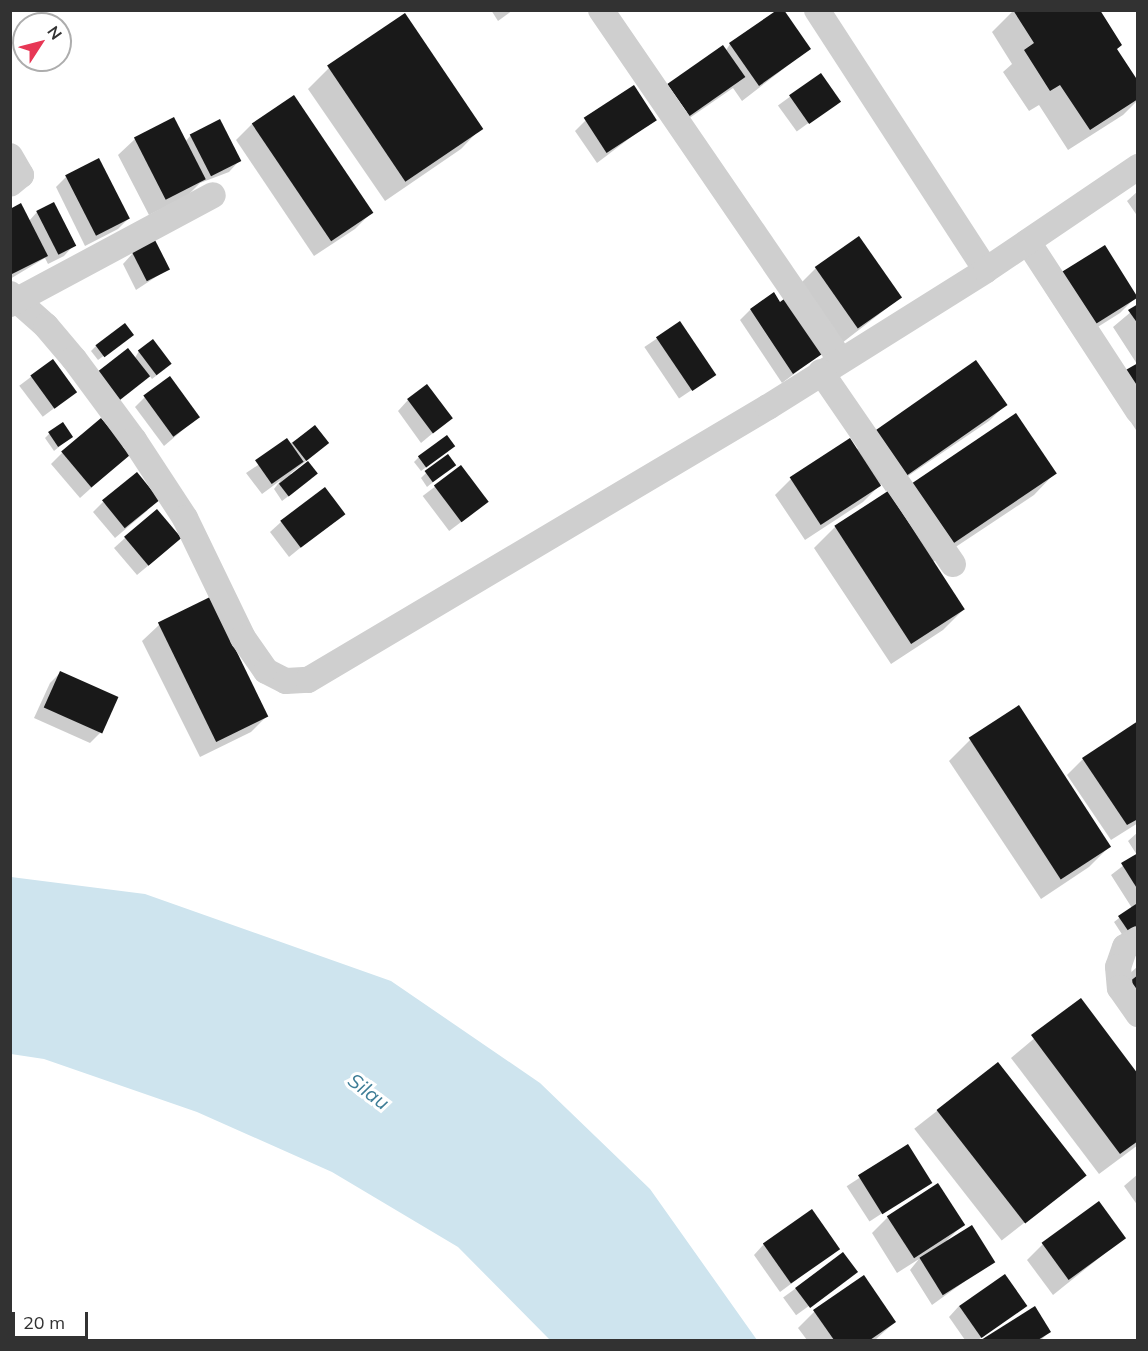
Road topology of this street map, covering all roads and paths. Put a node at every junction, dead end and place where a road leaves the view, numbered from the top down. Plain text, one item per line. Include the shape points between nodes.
1 (601, 10) edge
2 (817, 10) edge
3 (10, 156) edge
4 (1137, 167) edge
5 (10, 184) edge
6 (213, 195) dead end
7 (1028, 242) junction
8 (986, 270) junction
9 (12, 300) edge
10 (830, 366) junction
11 (1137, 411) edge
12 (952, 564) dead end
13 (1137, 939) edge
14 (1137, 1014) edge

1 - 10 street
2 - 8 street
3 - 5 street via 21,175
4 - 7 street
6 - 9 street
7 - 8 street
7 - 11 street
8 - 10 street
9 - 10 street via 46,326 134,440 185,518 243,638 266,671 286,681 308,680 329,669
10 - 12 street
13 - 14 street via 1125,947 1118,973 1120,988

